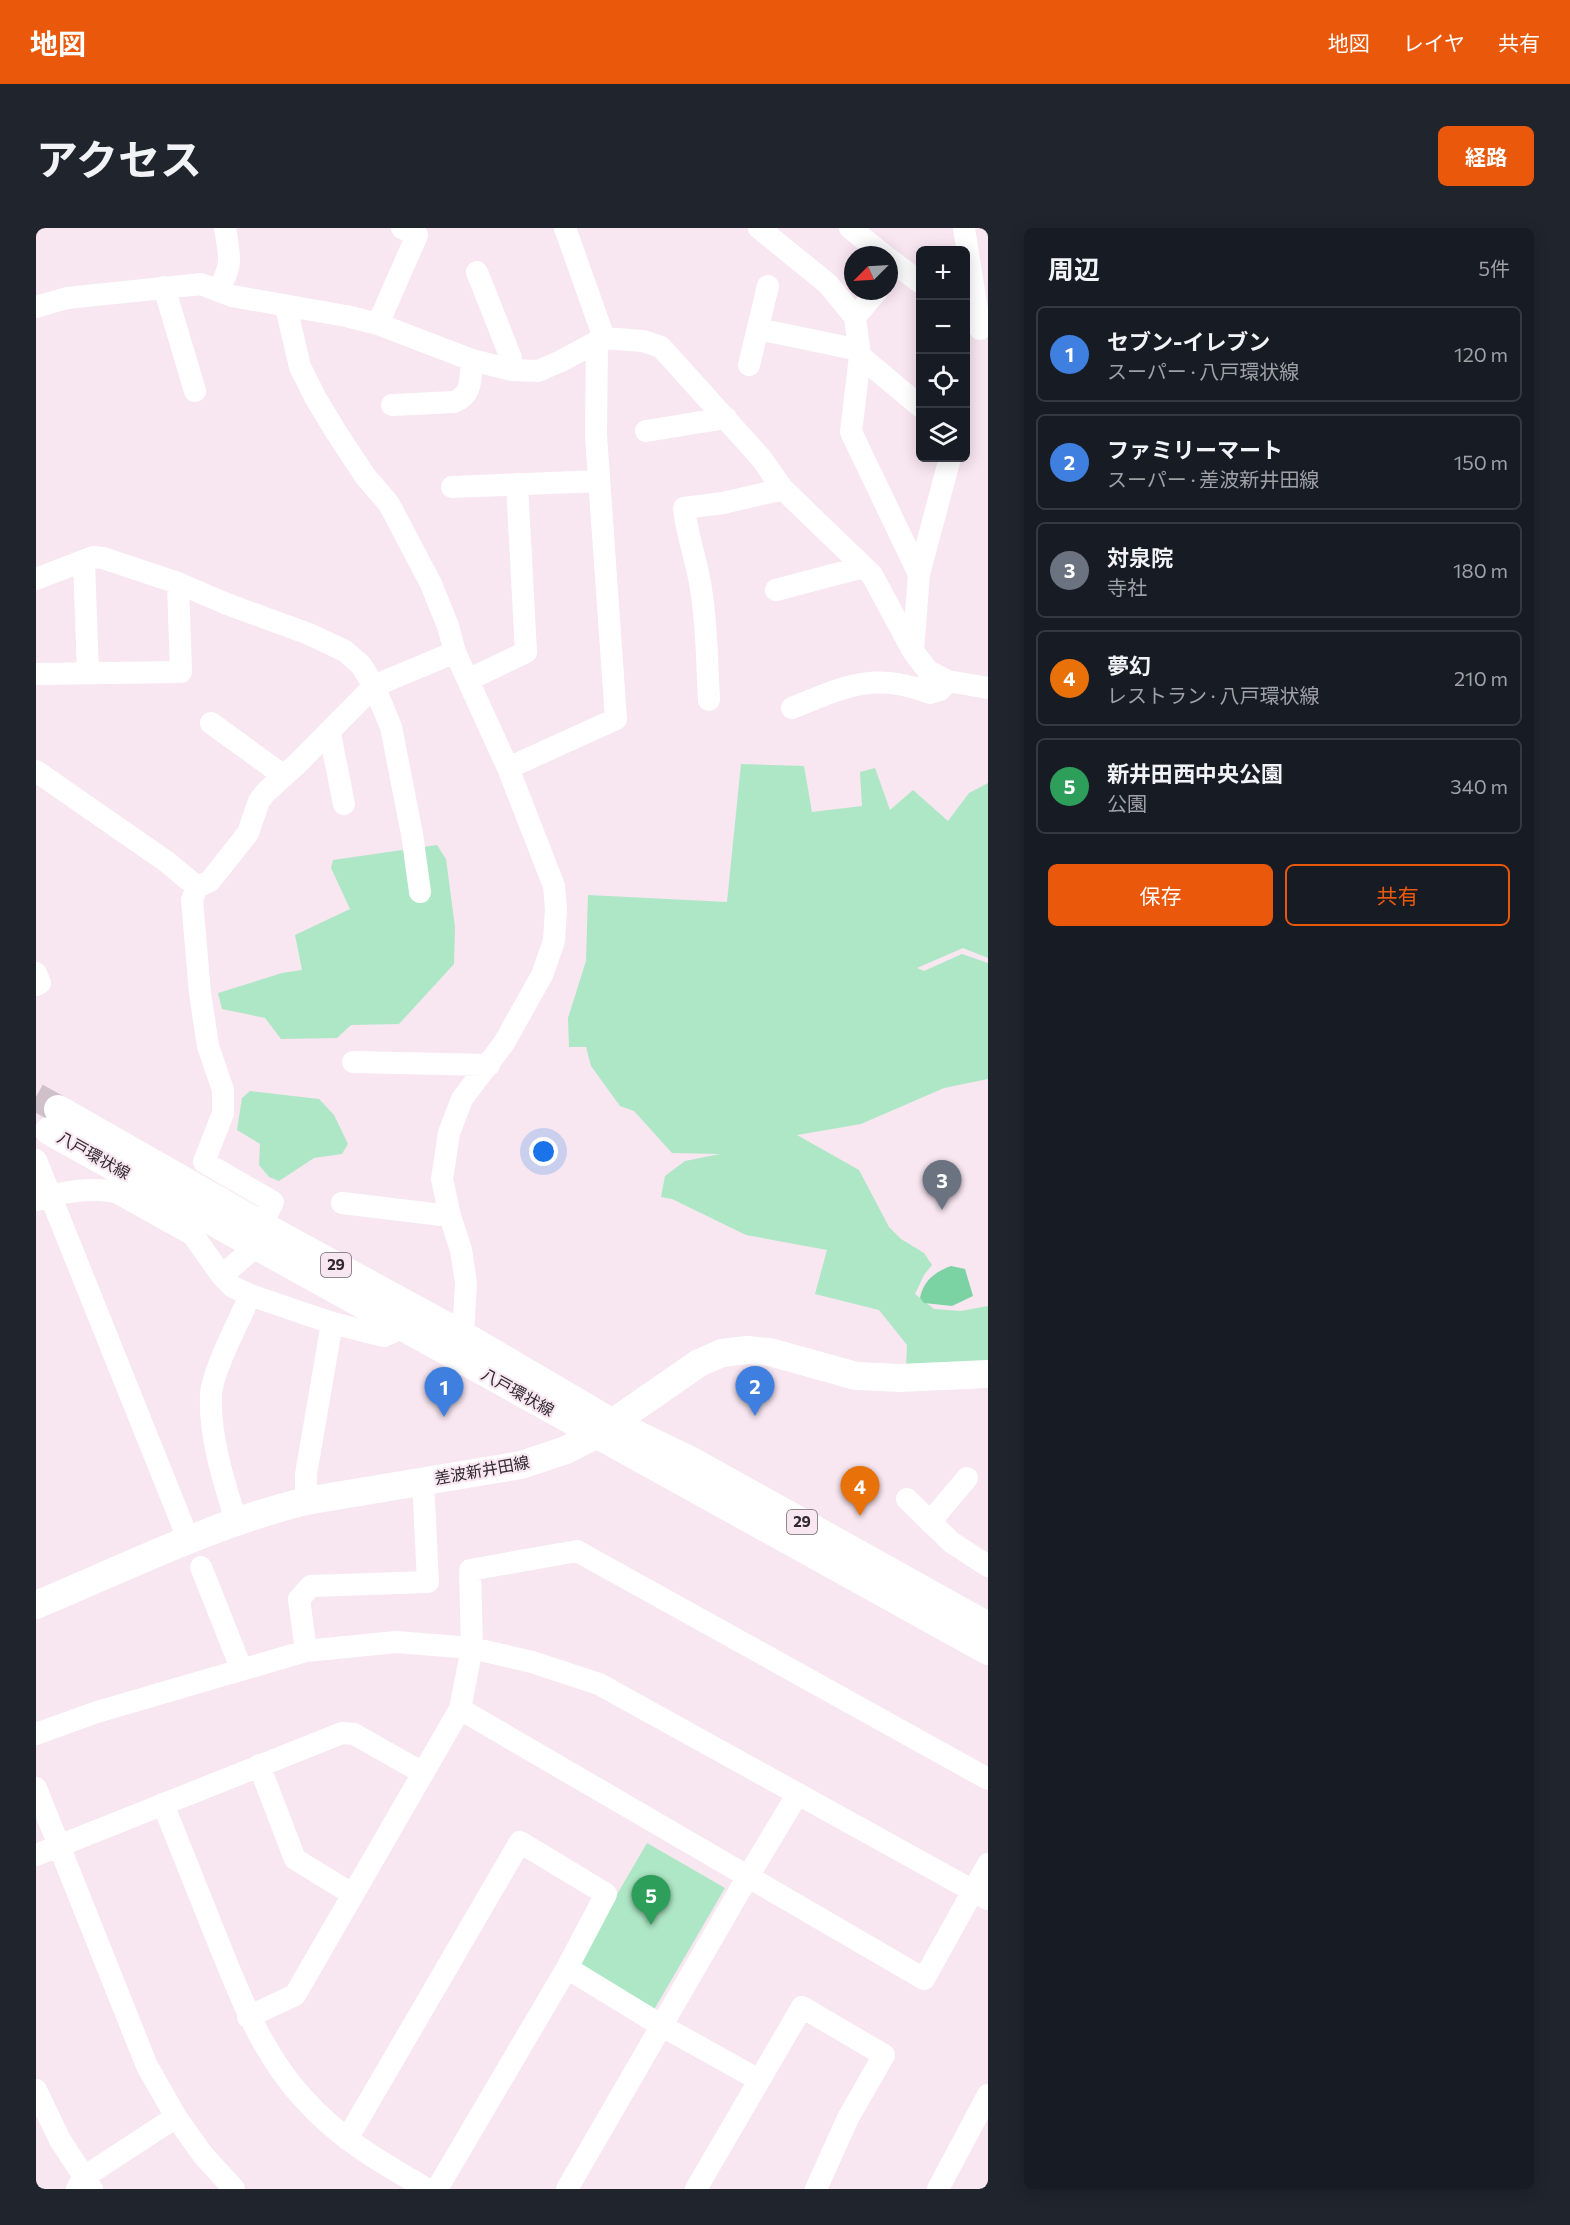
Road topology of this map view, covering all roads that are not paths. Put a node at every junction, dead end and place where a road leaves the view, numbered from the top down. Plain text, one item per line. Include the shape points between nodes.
1 (225, 228) edge
2 (402, 228) edge
3 (565, 228) edge
4 (759, 228) edge
5 (850, 228) edge
6 (964, 228) edge
7 (870, 246) edge
8 (898, 269) edge
9 (477, 272) dead end
10 (916, 280) edge
11 (768, 286) dead end
12 (164, 287) junction
13 (218, 291) junction
14 (869, 300) edge
15 (36, 307) edge
16 (286, 307) junction
17 (855, 317) junction
18 (378, 324) junction
19 (758, 328) junction
20 (978, 328) edge
21 (600, 340) junction
22 (860, 353) junction
23 (472, 360) junction
24 (749, 364) dead end
25 (512, 370) junction
26 (195, 391) dead end
27 (916, 403) edge
28 (392, 405) dead end
29 (726, 418) junction
30 (646, 431) dead end
31 (949, 462) edge
32 (599, 481) junction
33 (518, 484) junction
34 (452, 487) dead end
35 (783, 489) junction
36 (84, 562) junction
37 (863, 567) junction
38 (919, 574) junction
39 (36, 579) edge
40 (178, 583) junction
41 (776, 590) dead end
42 (913, 651) junction
43 (455, 652) junction
44 (88, 673) junction
45 (36, 674) edge
46 (468, 680) junction
47 (948, 681) junction
48 (374, 686) junction
49 (988, 688) edge
50 (709, 700) dead end
51 (792, 708) dead end
52 (211, 723) dead end
53 (328, 733) junction
54 (508, 768) junction
55 (36, 771) edge
56 (284, 776) junction
57 (344, 804) dead end
58 (197, 887) junction
59 (420, 892) dead end
60 (36, 973) edge
61 (36, 985) edge
62 (353, 1062) dead end
63 (489, 1065) junction
64 (54, 1120) tunnel mouth
65 (36, 1160) edge
66 (43, 1197) edge
67 (342, 1203) dead end
68 (450, 1216) junction
69 (259, 1235) junction
70 (222, 1276) junction
71 (250, 1295) junction
72 (332, 1323) junction
73 (405, 1327) junction
74 (463, 1335) junction
75 (988, 1374) edge
76 (604, 1429) junction
77 (966, 1478) dead end
78 (423, 1480) junction
79 (907, 1499) dead end
80 (306, 1501) junction
81 (236, 1521) junction
82 (930, 1522) junction
83 (189, 1540) junction
84 (988, 1566) edge
85 (201, 1567) dead end
86 (36, 1605) edge
87 (988, 1626) edge
88 (472, 1648) junction
89 (306, 1651) junction
90 (988, 1652) edge
91 (242, 1668) junction
92 (460, 1709) junction
93 (36, 1734) edge
94 (259, 1765) junction
95 (423, 1773) junction
96 (988, 1779) edge
97 (36, 1788) edge
98 (797, 1795) junction
99 (163, 1804) junction
100 (59, 1845) junction
101 (36, 1855) edge
102 (988, 1864) edge
103 (747, 1878) junction
104 (352, 1894) junction
105 (981, 1895) edge
106 (567, 1968) junction
107 (248, 2017) junction
108 (662, 2026) junction
109 (759, 2080) junction
110 (36, 2090) edge
111 (988, 2095) edge
112 (176, 2117) junction
113 (347, 2139) junction
114 (84, 2185) edge
115 (234, 2189) edge
116 (427, 2189) edge
117 (437, 2189) edge
118 (567, 2189) edge
119 (696, 2189) edge
120 (816, 2189) edge
121 (938, 2189) edge

1 - 13 street via 229,272
2 - 18 street via 417,235
3 - 21 street
4 - 17 street via 828,284
5 - 7 street
6 - 20 street
8 - 10 street
9 - 25 street via 511,358
11 - 19 street
12 - 13 street via 201,284
12 - 15 street via 68,298
12 - 26 street
13 - 16 street
14 - 17 street
16 - 18 street
16 - 43 street via 300,367 336,432 402,525 431,584
17 - 22 street
18 - 23 street
19 - 22 street
19 - 24 street
21 - 25 street via 538,371
21 - 29 street via 643,341 661,346
21 - 32 street via 596,435
22 - 27 street
22 - 38 street via 851,432
23 - 25 street
23 - 28 street via 468,393 463,399
29 - 30 street
29 - 35 street
31 - 38 street
32 - 33 street
32 - 54 street via 616,719
33 - 34 street
33 - 46 street via 526,652
35 - 37 street
35 - 50 street via 684,508 702,593
36 - 39 street
36 - 40 street via 93,557 103,558
36 - 44 street
37 - 41 street
37 - 42 street via 872,575
38 - 42 street
40 - 44 street via 181,672
40 - 48 street via 345,651 361,665
42 - 47 street via 928,671
43 - 46 street
43 - 48 street
44 - 45 street
46 - 54 street
47 - 49 street
47 - 51 street via 930,693 908,684 885,682 847,686
48 - 53 street
48 - 59 street via 391,727
52 - 56 street
53 - 56 street
53 - 57 street
54 - 63 street via 554,886 554,941 542,975
55 - 58 street
56 - 58 street via 259,801 248,833 229,860 210,881
58 - 69 street via 192,900 200,993 208,1046 223,1090 223,1113 204,1162 273,1202
60 - 61 street via 40,983
62 - 63 street
63 - 68 street via 462,1099 449,1133 442,1179
64 - 69 main road, 八戸環状線 / 29
65 - 66 street
66 - 70 street via 116,1192 193,1235
66 - 83 street
67 - 68 street
68 - 74 street via 466,1283
69 - 70 street
69 - 73 main road, 八戸環状線 / 29
69 - 74 main road, 八戸環状線 / 29
70 - 71 street
71 - 72 street
71 - 81 street via 216,1373 211,1394 215,1448
72 - 73 street via 384,1336
72 - 80 street via 306,1474
73 - 76 main road, 八戸環状線 / 29 via 471,1366
74 - 76 main road, 八戸環状線 / 29
75 - 76 main road, 差波新井田線 via 856,1376 770,1352 722,1353 699,1363
76 - 78 main road, 差波新井田線 via 566,1450 521,1465
76 - 87 main road, 八戸環状線 / 29 via 690,1460
76 - 90 main road, 八戸環状線 / 29
77 - 82 street
78 - 80 main road, 差波新井田線
78 - 89 street via 428,1582 311,1586 299,1599
79 - 82 street
80 - 81 main road, 差波新井田線
81 - 83 main road, 差波新井田線
82 - 84 street via 951,1542
83 - 86 main road, 差波新井田線
85 - 91 street
88 - 89 street via 396,1642
88 - 92 street
88 - 96 street via 470,1570 577,1551
88 - 98 street via 599,1684
89 - 91 street
91 - 93 street
92 - 95 street
92 - 103 street
94 - 95 street via 342,1733 354,1734
94 - 99 street
94 - 104 street via 295,1859
95 - 104 street
97 - 100 street
98 - 103 street
98 - 105 street
99 - 100 street
99 - 107 street
100 - 101 street
100 - 112 street via 147,2066
102 - 105 street
103 - 105 street via 924,1979
103 - 108 street
104 - 107 street via 295,1995
106 - 108 street
106 - 113 street via 606,1894 520,1842
106 - 117 street
107 - 113 street via 274,2062 303,2099
108 - 109 street
108 - 118 street
109 - 119 street
109 - 120 street via 802,2007 884,2055 848,2118
110 - 114 street
111 - 121 street
112 - 114 street
112 - 115 street
113 - 116 street

